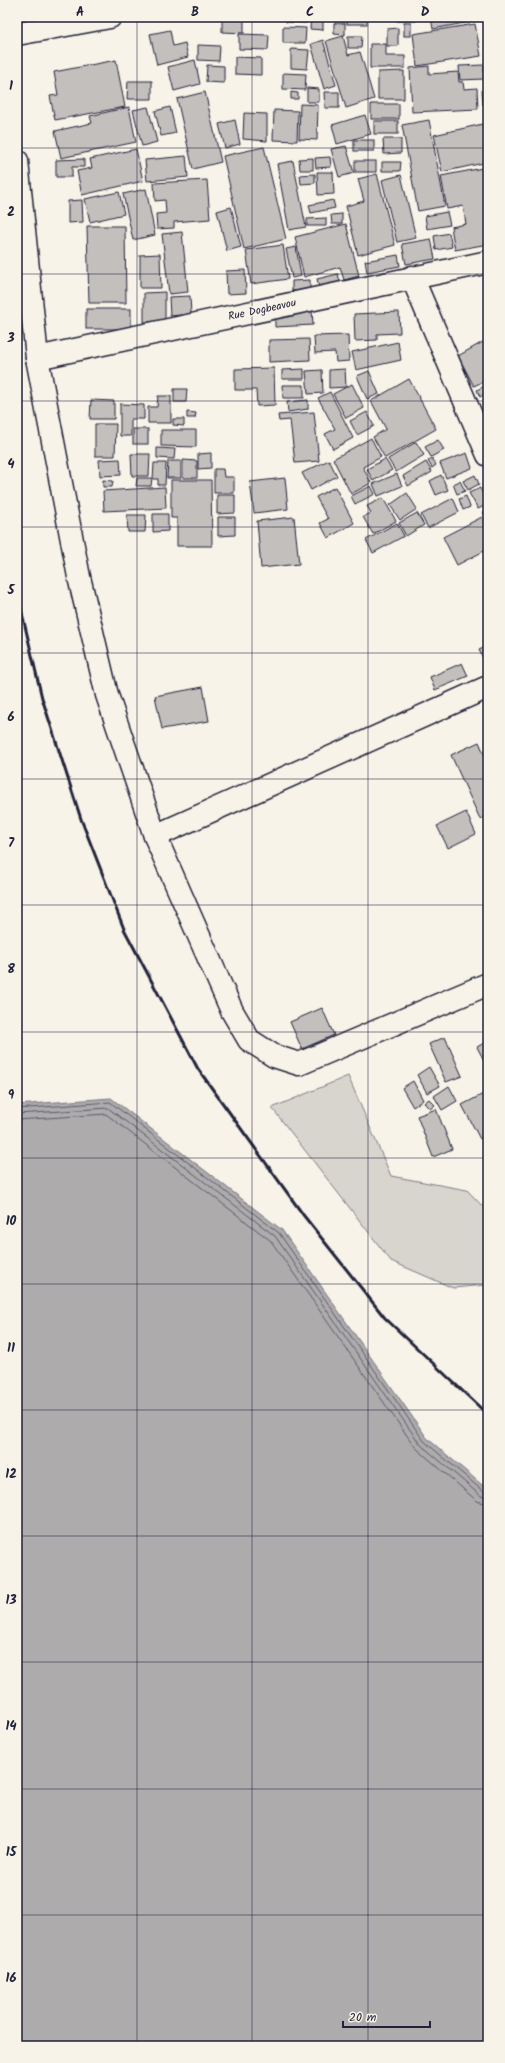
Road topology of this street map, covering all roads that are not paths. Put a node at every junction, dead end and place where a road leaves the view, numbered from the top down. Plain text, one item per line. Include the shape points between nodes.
1 (110, 17) edge
2 (17, 34) edge
3 (17, 161) edge
4 (488, 262) edge
5 (412, 277) junction
6 (37, 358) junction
7 (488, 455) edge
8 (488, 687) edge
9 (155, 836) junction
10 (488, 984) edge

1 - 2 street
3 - 6 street
4 - 5 street, Rue Dogbeavou
5 - 6 street, Rue Dogbeavou
5 - 7 street
6 - 9 street via 79,577 107,695
8 - 9 street
9 - 10 street via 232,1011 250,1040 274,1056 300,1064

